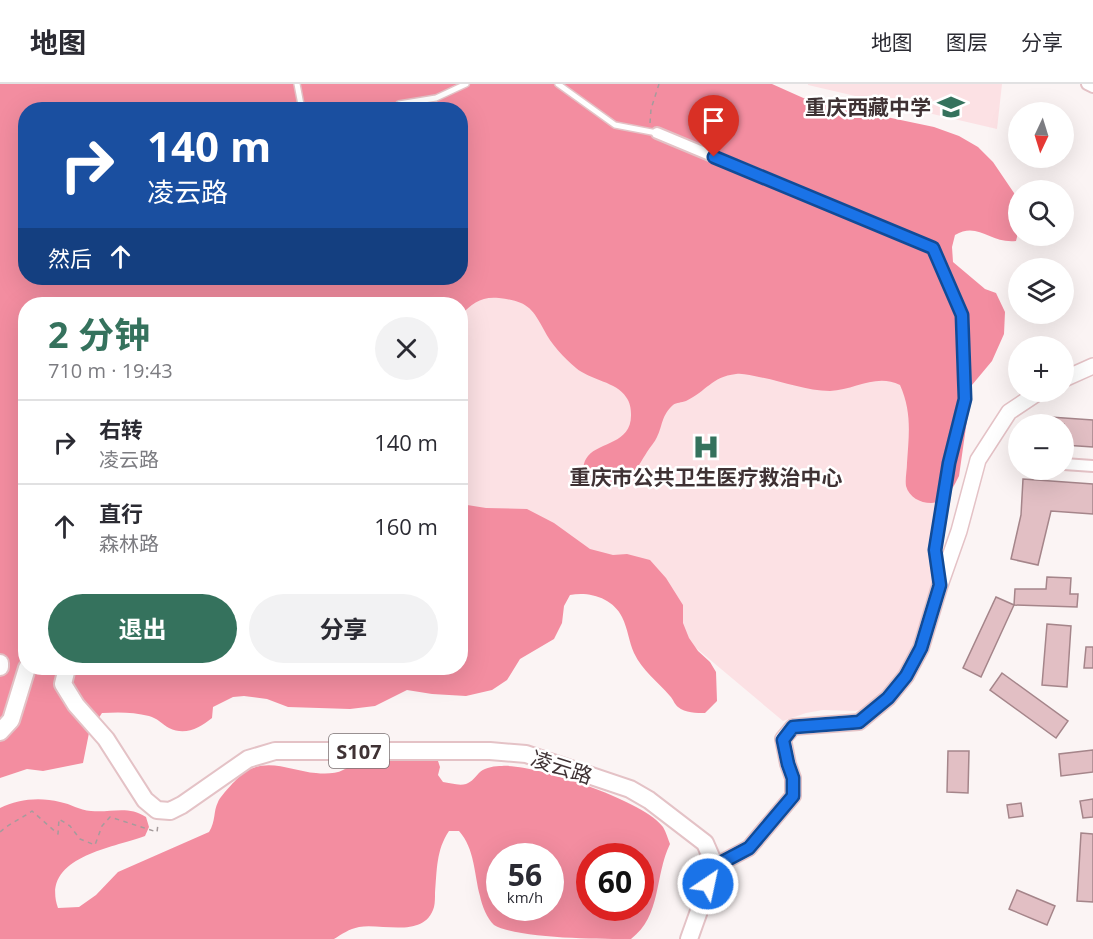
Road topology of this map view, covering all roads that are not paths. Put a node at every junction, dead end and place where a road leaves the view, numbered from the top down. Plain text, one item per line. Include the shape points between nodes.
1 (297, 84) edge
2 (466, 84) edge
3 (558, 84) edge
4 (1087, 84) edge
5 (1093, 87) edge
6 (300, 102) edge
7 (411, 102) edge
8 (657, 133) joint
9 (1093, 366) edge
10 (1074, 375) edge
11 (1024, 402) edge
12 (1074, 465) edge
13 (1093, 466) edge
14 (940, 585) junction
15 (25, 675) edge
16 (65, 675) edge
17 (0, 732) edge
18 (715, 866) junction
19 (688, 939) edge

1 - 6 lane
2 - 7 lane via 436,98
3 - 8 lane via 615,125
4 - 5 street
8 - 14 street via 933,248 962,315 965,399 949,463 935,550
9 - 10 main road
11 - 14 main road via 1009,412 978,460
12 - 13 street
14 - 18 main road via 921,648 906,676 888,698 859,722 793,727 783,740 793,778 793,796 749,848
15 - 17 main road via 11,720
16 - 18 main road, 凌云路 / S107 via 63,684 76,705 157,810 170,811 248,759 275,751 526,754 630,789 649,800 705,843
18 - 19 main road

